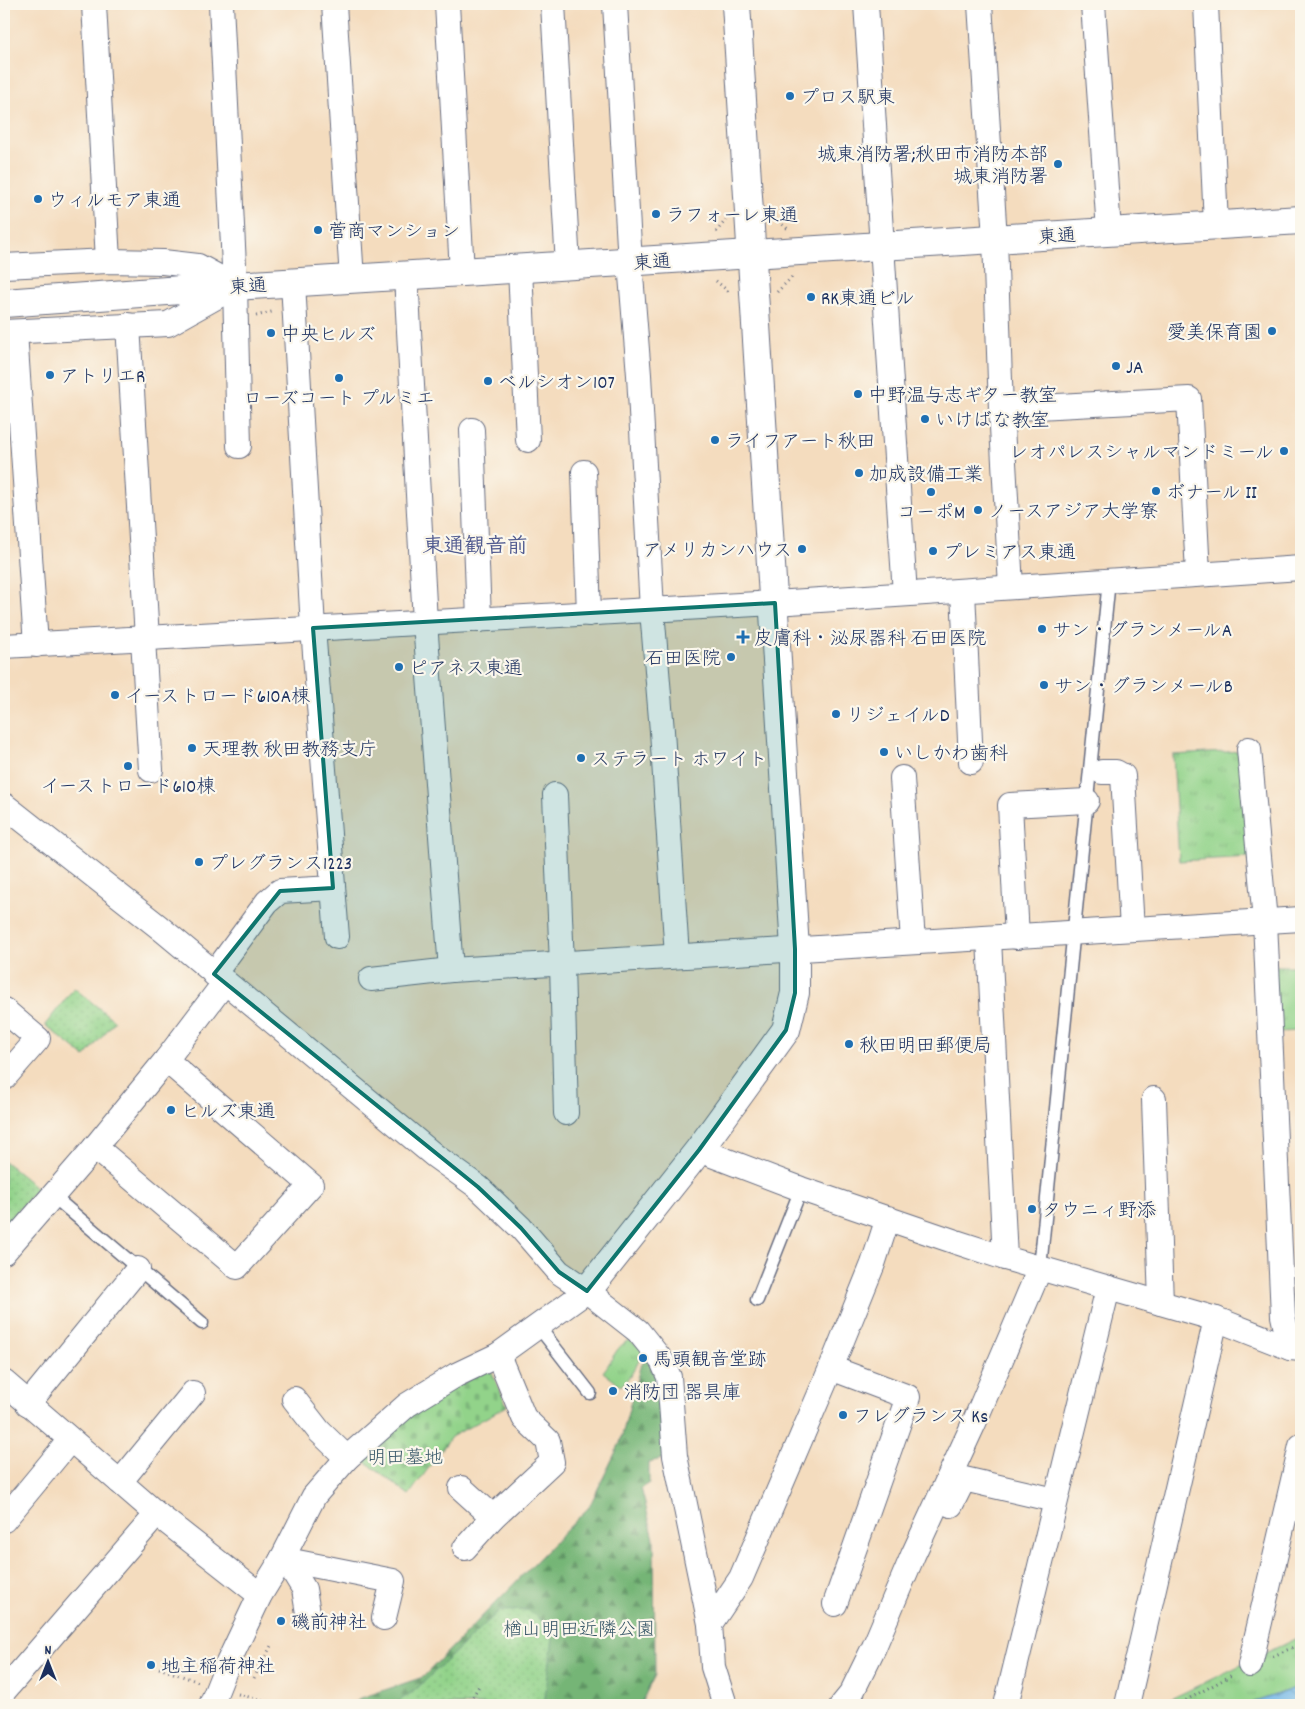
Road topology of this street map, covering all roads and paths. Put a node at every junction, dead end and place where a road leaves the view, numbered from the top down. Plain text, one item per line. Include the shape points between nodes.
1 (94, 4) edge
2 (221, 4) edge
3 (334, 4) edge
4 (447, 4) edge
5 (553, 4) edge
6 (615, 4) edge
7 (736, 4) edge
8 (866, 4) edge
9 (980, 4) edge
10 (1093, 4) edge
11 (1206, 4) edge
12 (769, 213) dead end
13 (1301, 220) edge
14 (1216, 225) junction
15 (1109, 231) junction
16 (793, 233) dead end
17 (995, 239) junction
18 (883, 246) junction
19 (751, 253) junction
20 (108, 260) junction
21 (630, 262) junction
22 (4, 266) edge
23 (568, 266) junction
24 (520, 268) junction
25 (462, 272) junction
26 (406, 276) junction
27 (352, 279) junction
28 (293, 282) junction
29 (235, 286) junction
30 (4, 303) edge
31 (128, 325) junction
32 (9, 332) edge
33 (1001, 410) junction
34 (472, 430) dead end
35 (528, 440) dead end
36 (239, 446) dead end
37 (584, 472) dead end
38 (1301, 568) edge
39 (1198, 574) junction
40 (1109, 580) junction
41 (1011, 588) junction
42 (963, 591) junction
43 (905, 594) junction
44 (775, 604) junction
45 (652, 610) junction
46 (589, 614) junction
47 (479, 620) junction
48 (424, 622) junction
49 (313, 628) junction
50 (145, 639) junction
51 (36, 645) junction
52 (4, 646) edge
53 (1249, 749) dead end
54 (972, 762) dead end
55 (151, 770) dead end
56 (1102, 772) dead end
57 (902, 778) dead end
58 (555, 795) dead end
59 (1087, 801) junction
60 (4, 805) edge
61 (333, 888) junction
62 (1301, 919) edge
63 (1265, 921) junction
64 (1132, 929) junction
65 (1073, 932) junction
66 (337, 937) dead end
67 (1017, 937) junction
68 (989, 939) junction
69 (913, 942) junction
70 (795, 949) junction
71 (677, 956) junction
72 (562, 965) junction
73 (451, 970) junction
74 (220, 978) junction
75 (371, 979) dead end
76 (4, 1010) edge
77 (166, 1060) junction
78 (4, 1078) edge
79 (1154, 1099) dead end
80 (566, 1113) dead end
81 (95, 1147) junction
82 (699, 1150) junction
83 (801, 1189) junction
84 (53, 1196) junction
85 (888, 1218) junction
86 (4, 1252) edge
87 (1005, 1258) junction
88 (1040, 1268) junction
89 (138, 1269) junction
90 (1108, 1288) junction
91 (587, 1291) junction
92 (757, 1300) dead end
93 (1161, 1303) junction
94 (1216, 1319) junction
95 (202, 1323) dead end
96 (538, 1326) junction
97 (1295, 1349) edge
98 (498, 1355) junction
99 (832, 1368) junction
100 (4, 1382) edge
101 (193, 1393) dead end
102 (590, 1393) dead end
103 (294, 1399) dead end
104 (28, 1404) junction
105 (70, 1440) junction
106 (1301, 1446) edge
107 (347, 1458) junction
108 (120, 1482) junction
109 (461, 1488) dead end
110 (1055, 1500) junction
111 (157, 1514) junction
112 (493, 1516) junction
113 (4, 1520) edge
114 (465, 1548) dead end
115 (282, 1558) junction
116 (260, 1594) junction
117 (835, 1604) dead end
118 (308, 1613) dead end
119 (897, 1616) dead end
120 (384, 1618) dead end
121 (710, 1624) junction
122 (271, 1646) dead end
123 (1250, 1665) dead end
124 (159, 1668) dead end
125 (254, 1678) dead end
126 (480, 1684) dead end
127 (4, 1691) edge
128 (246, 1696) dead end
129 (215, 1697) edge
130 (268, 1703) edge
131 (468, 1705) edge
132 (725, 1705) edge
133 (842, 1705) edge
134 (1006, 1705) edge
135 (1127, 1705) edge

1 - 20 street
2 - 29 street
3 - 27 street
4 - 25 street
5 - 23 street
6 - 21 street
7 - 19 street
8 - 18 street
9 - 17 street
10 - 15 street
11 - 14 street
12 - 16 path
13 - 14 street, 東通
14 - 15 street, 東通
15 - 17 street, 東通
17 - 18 street, 東通
17 - 33 street
18 - 19 street, 東通
18 - 43 street
19 - 21 street, 東通
19 - 44 street
20 - 22 street
20 - 29 street via 198,266
21 - 23 street, 東通
21 - 45 street
23 - 24 street, 東通
24 - 25 street, 東通
24 - 35 street
25 - 26 street, 東通
26 - 27 street, 東通
26 - 48 street
27 - 28 street, 東通
28 - 29 street, 東通
28 - 49 street
29 - 30 street, 東通
29 - 31 street via 168,324
29 - 36 street
31 - 32 street
31 - 50 street
32 - 51 street
33 - 39 street via 1189,398
33 - 41 street
34 - 47 street
37 - 46 street
38 - 39 street
39 - 40 street
40 - 41 street
40 - 59 lane
41 - 42 street
42 - 43 street
42 - 54 street
43 - 44 street
44 - 45 street
44 - 70 street
45 - 46 street
45 - 71 street
46 - 47 street
47 - 48 street
48 - 49 street
48 - 73 street
49 - 50 street
49 - 61 street
50 - 51 street
50 - 55 street
51 - 52 street
53 - 63 street
56 - 64 street via 1116,772 1123,776
57 - 69 street
58 - 72 street
59 - 65 lane
59 - 67 street via 1010,805
60 - 74 street
61 - 66 street
61 - 74 street via 280,891 267,902
62 - 63 street
63 - 64 street
63 - 97 street via 1283,1316
64 - 65 street
65 - 67 street
65 - 88 lane
67 - 68 street
68 - 69 street
68 - 87 street
69 - 70 street
70 - 71 street
70 - 82 street via 795,993 786,1030
71 - 72 street
72 - 73 street
72 - 80 street
73 - 75 street
74 - 77 street
74 - 91 street via 435,1156 478,1187 521,1228 559,1272
76 - 78 street via 38,1039
77 - 81 street
77 - 81 street via 310,1185 237,1267
79 - 93 street
81 - 84 street
82 - 83 street
82 - 91 street
83 - 85 street
83 - 92 lane
84 - 86 street
84 - 89 lane
85 - 87 street
85 - 99 street
87 - 88 street
88 - 90 street
88 - 133 street via 874,1647 851,1694
89 - 95 lane
89 - 104 street
90 - 93 street
90 - 110 street
91 - 96 street
91 - 121 street via 638,1331 662,1361 669,1377 675,1456
93 - 94 street
94 - 97 street
94 - 135 street
96 - 98 street
96 - 102 lane
98 - 107 street via 456,1375 407,1405
98 - 112 street via 524,1418 548,1441 552,1462
99 - 117 street via 908,1397
99 - 121 street via 741,1578
100 - 104 street
101 - 108 street
103 - 107 street via 319,1431
104 - 105 street
105 - 108 street
105 - 113 street
106 - 123 street
107 - 115 street via 314,1496
108 - 111 street
109 - 112 street
110 - 119 street via 964,1478
110 - 134 street
111 - 116 street
111 - 127 street
112 - 114 street
115 - 116 street
115 - 118 street via 304,1589
115 - 120 street via 393,1580
116 - 129 street
121 - 132 street via 713,1667
122 - 125 path
124 - 129 path
126 - 131 path
128 - 130 path

